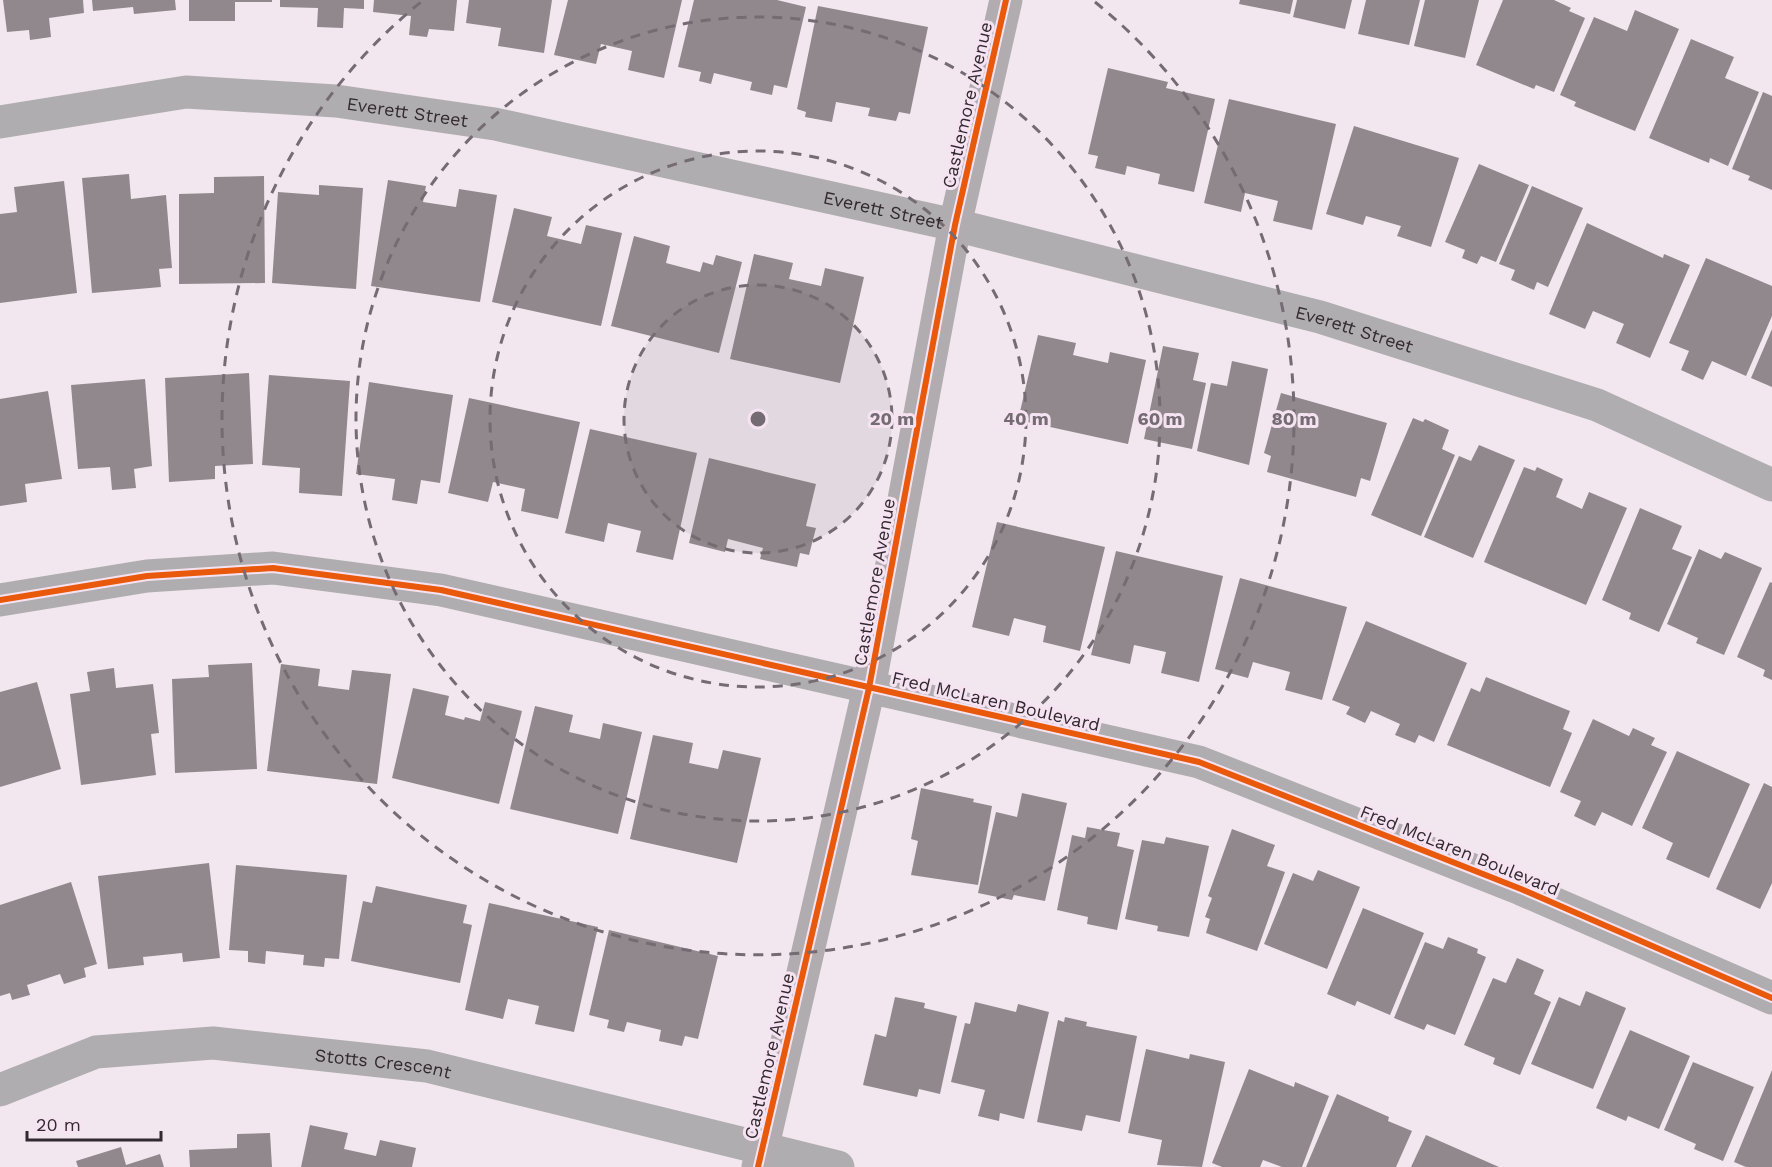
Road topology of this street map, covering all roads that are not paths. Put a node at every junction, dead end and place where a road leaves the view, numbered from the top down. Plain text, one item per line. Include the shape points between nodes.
1 (1006, 0) edge
2 (0, 122) edge
3 (955, 225) junction
4 (1772, 485) edge
5 (0, 600) edge
6 (870, 688) junction
7 (1772, 998) edge
8 (0, 1090) edge
9 (760, 1158) edge
10 (838, 1167) edge

1 - 3 street, Castlemore Avenue
2 - 3 street, Everett Street via 186,92 336,101 495,124
3 - 4 street, Everett Street via 1320,317 1597,405
3 - 6 street, Castlemore Avenue
5 - 6 street, Fred McLaren Boulevard via 147,576 273,568 441,590
6 - 7 street, Fred McLaren Boulevard via 1199,762 1521,889
6 - 9 street, Castlemore Avenue
8 - 9 street, Stotts Crescent via 96,1052 213,1043 427,1066
9 - 10 street, Stotts Crescent

